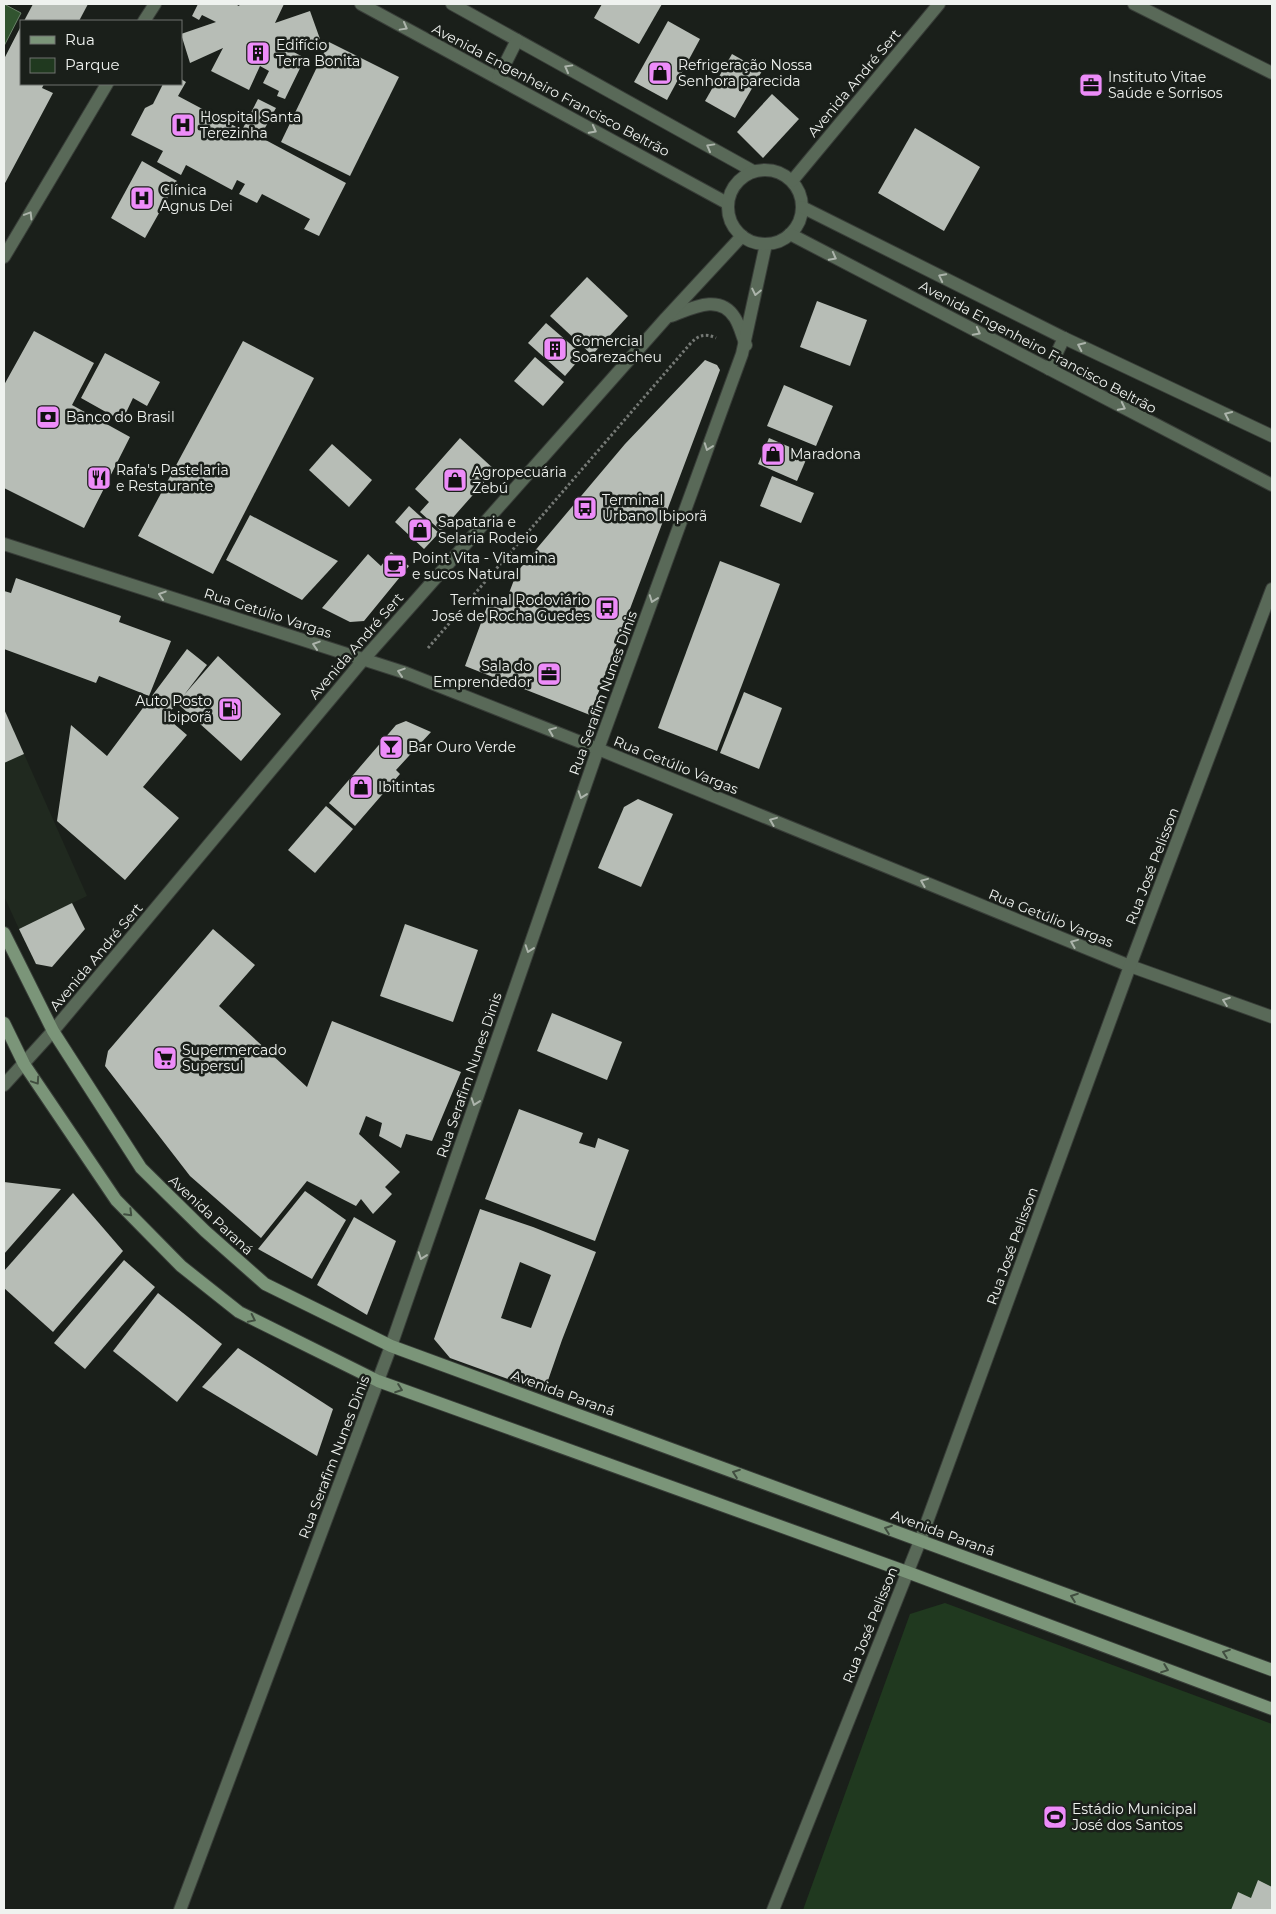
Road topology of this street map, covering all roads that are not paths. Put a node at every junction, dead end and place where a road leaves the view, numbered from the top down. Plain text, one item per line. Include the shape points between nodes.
1 (154, 4) edge
2 (361, 4) edge
3 (452, 4) edge
4 (939, 4) edge
5 (1134, 4) edge
6 (145, 20) edge
7 (517, 40) junction
8 (1272, 73) edge
9 (498, 78) junction
10 (106, 85) edge
11 (752, 171) junction
12 (792, 181) junction
13 (727, 203) junction
14 (802, 207) junction
15 (790, 234) junction
16 (742, 236) junction
17 (766, 244) junction
18 (4, 257) edge
19 (666, 318) junction
20 (1064, 338) junction
21 (746, 345) junction
22 (1049, 369) junction
23 (1272, 436) edge
24 (1272, 485) edge
25 (4, 544) edge
26 (1272, 589) edge
27 (363, 660) junction
28 (598, 749) junction
29 (4, 933) edge
30 (1130, 966) junction
31 (1272, 1017) edge
32 (4, 1023) edge
33 (53, 1031) junction
34 (24, 1064) junction
35 (4, 1085) edge
36 (391, 1346) junction
37 (378, 1381) junction
38 (920, 1541) junction
39 (907, 1572) junction
40 (1272, 1670) edge
41 (1272, 1709) edge
42 (180, 1910) edge
43 (773, 1910) edge

1 - 6 street
2 -> 9 street, Avenida Engenheiro Francisco Beltrão
3 - 7 street, Avenida Engenheiro Francisco Beltrão
4 - 12 street, Avenida André Sert
5 - 8 street
7 - 9 street
11 -> 7 street, Avenida Engenheiro Francisco Beltrão
9 -> 13 street, Avenida Engenheiro Francisco Beltrão
18 -> 10 street
11 - 12 street via 774,170
11 - 13 street via 735,183
12 - 14 street via 798,189
13 - 16 street via 728,215
14 - 15 street via 797,226
20 -> 14 street, Avenida Engenheiro Francisco Beltrão
15 - 17 street
15 -> 22 street, Avenida Engenheiro Francisco Beltrão
16 - 17 street via 758,244
16 - 19 street, Avenida André Sert
17 -> 21 street, Rua Serafim Nunes Dinis
19 - 21 street via 699,305 718,305 736,319
19 - 27 street, Avenida André Sert
20 - 22 street
23 -> 20 street, Avenida Engenheiro Francisco Beltrão
21 -> 28 street, Rua Serafim Nunes Dinis
22 -> 24 street, Avenida Engenheiro Francisco Beltrão
27 -> 25 street, Rua Getúlio Vargas
26 - 30 street, Rua José Pelisson
28 -> 27 street, Rua Getúlio Vargas via 406,673
27 - 33 street, Avenida André Sert
30 -> 28 street, Rua Getúlio Vargas
28 -> 36 street, Rua Serafim Nunes Dinis
29 - 33 main road, Avenida Paraná
31 -> 30 street, Rua Getúlio Vargas
30 - 38 street, Rua José Pelisson
32 - 34 main road
33 - 34 street, Avenida André Sert
33 - 36 main road, Avenida Paraná via 141,1168 205,1231 265,1284
34 - 35 street, Avenida André Sert
34 -> 37 main road via 116,1200 181,1266 239,1312
36 - 37 street, Rua Serafim Nunes Dinis
38 -> 36 main road, Avenida Paraná
37 -> 39 main road
37 - 42 street, Rua Serafim Nunes Dinis
38 - 39 street, Rua José Pelisson
40 -> 38 main road, Avenida Paraná
39 -> 41 main road
39 - 43 street, Rua José Pelisson

